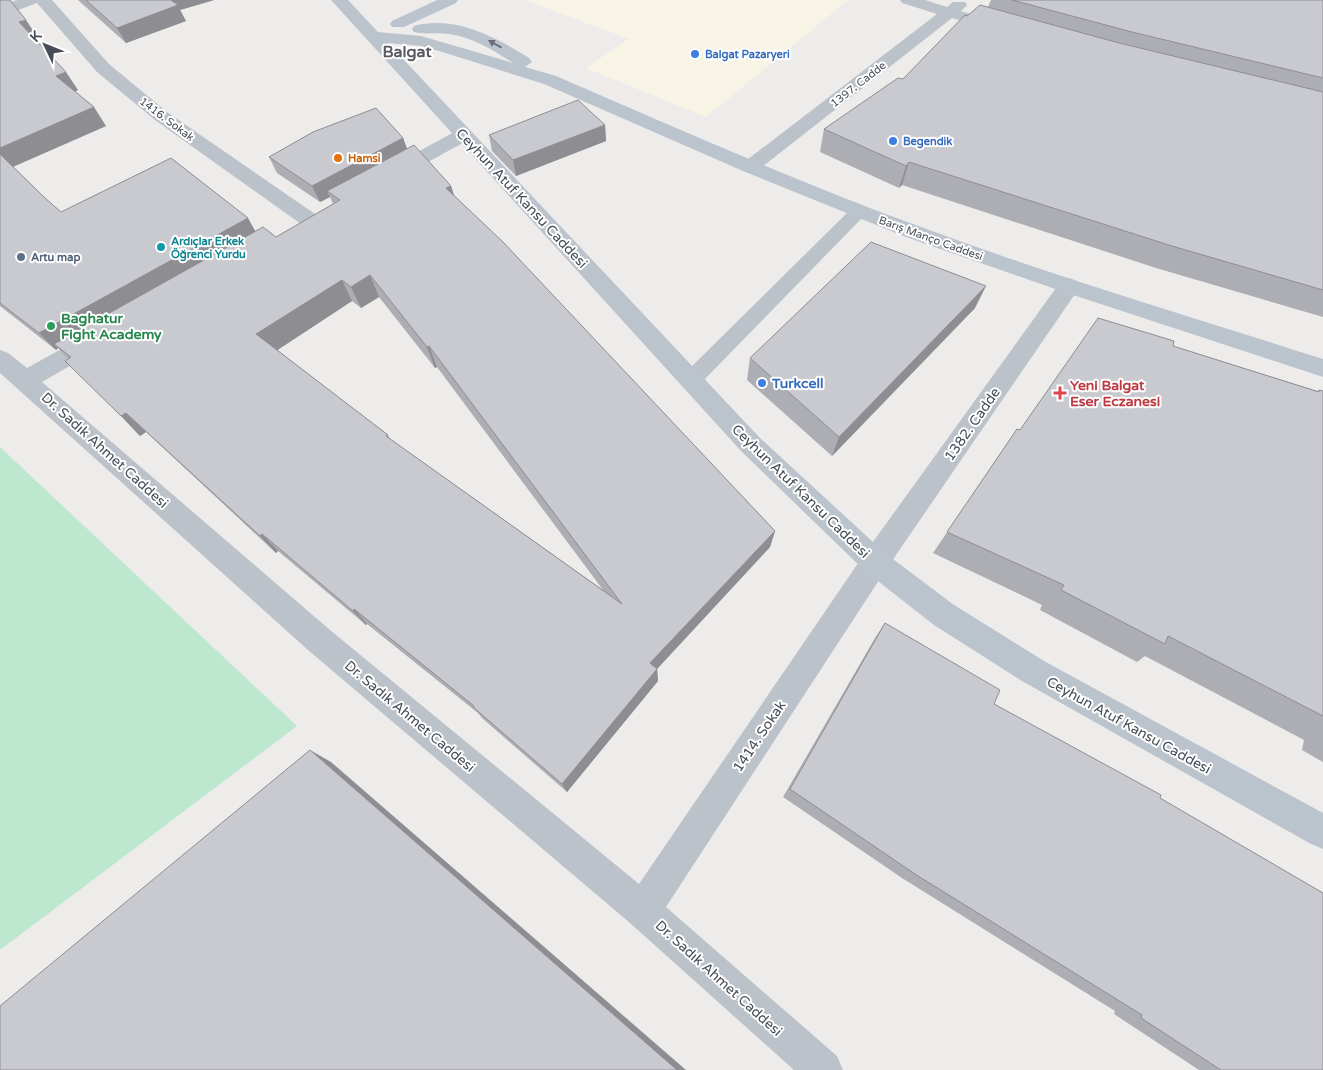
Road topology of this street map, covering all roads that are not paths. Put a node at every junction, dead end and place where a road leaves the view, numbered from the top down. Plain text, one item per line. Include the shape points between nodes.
1 (30, 0) edge
2 (43, 0) edge
3 (339, 0) edge
4 (450, 0) edge
5 (908, 0) edge
6 (967, 0) edge
7 (0, 12) edge
8 (949, 14) junction
9 (1013, 31) edge
10 (371, 36) junction
11 (463, 135) junction
12 (750, 168) junction
13 (377, 182) edge
14 (859, 211) junction
15 (308, 220) edge
16 (1069, 286) junction
17 (120, 326) edge
18 (0, 359) edge
19 (1323, 368) edge
20 (26, 380) junction
21 (691, 380) junction
22 (875, 562) junction
23 (1323, 832) edge
24 (643, 910) junction
25 (823, 1070) edge

1 - 7 street
2 - 15 street, 1416. Sokak via 103,68 154,110
3 - 10 main road, Ceyhun Atuf Kansu Caddesi
4 - 10 main road
5 - 8 street
6 - 8 street, 1397. Cadde
8 - 9 street
8 - 12 street, 1397. Cadde
10 - 11 main road, Ceyhun Atuf Kansu Caddesi
10 - 12 main road, Barış Manço Caddesi via 421,41 550,80
11 - 13 street
11 - 21 main road, Ceyhun Atuf Kansu Caddesi
12 - 14 main road, Barış Manço Caddesi
14 - 16 main road, Barış Manço Caddesi
14 - 21 lane
16 - 19 main road, Barış Manço Caddesi
16 - 22 street, 1382. Cadde
17 - 20 street
18 - 20 street, Dr. Sadık Ahmet Caddesi
20 - 24 street, Dr. Sadık Ahmet Caddesi via 319,640
21 - 22 main road, Ceyhun Atuf Kansu Caddesi via 751,445
22 - 23 main road, Ceyhun Atuf Kansu Caddesi via 944,615 1033,671
22 - 24 street, 1414. Sokak
24 - 25 street, Dr. Sadık Ahmet Caddesi

